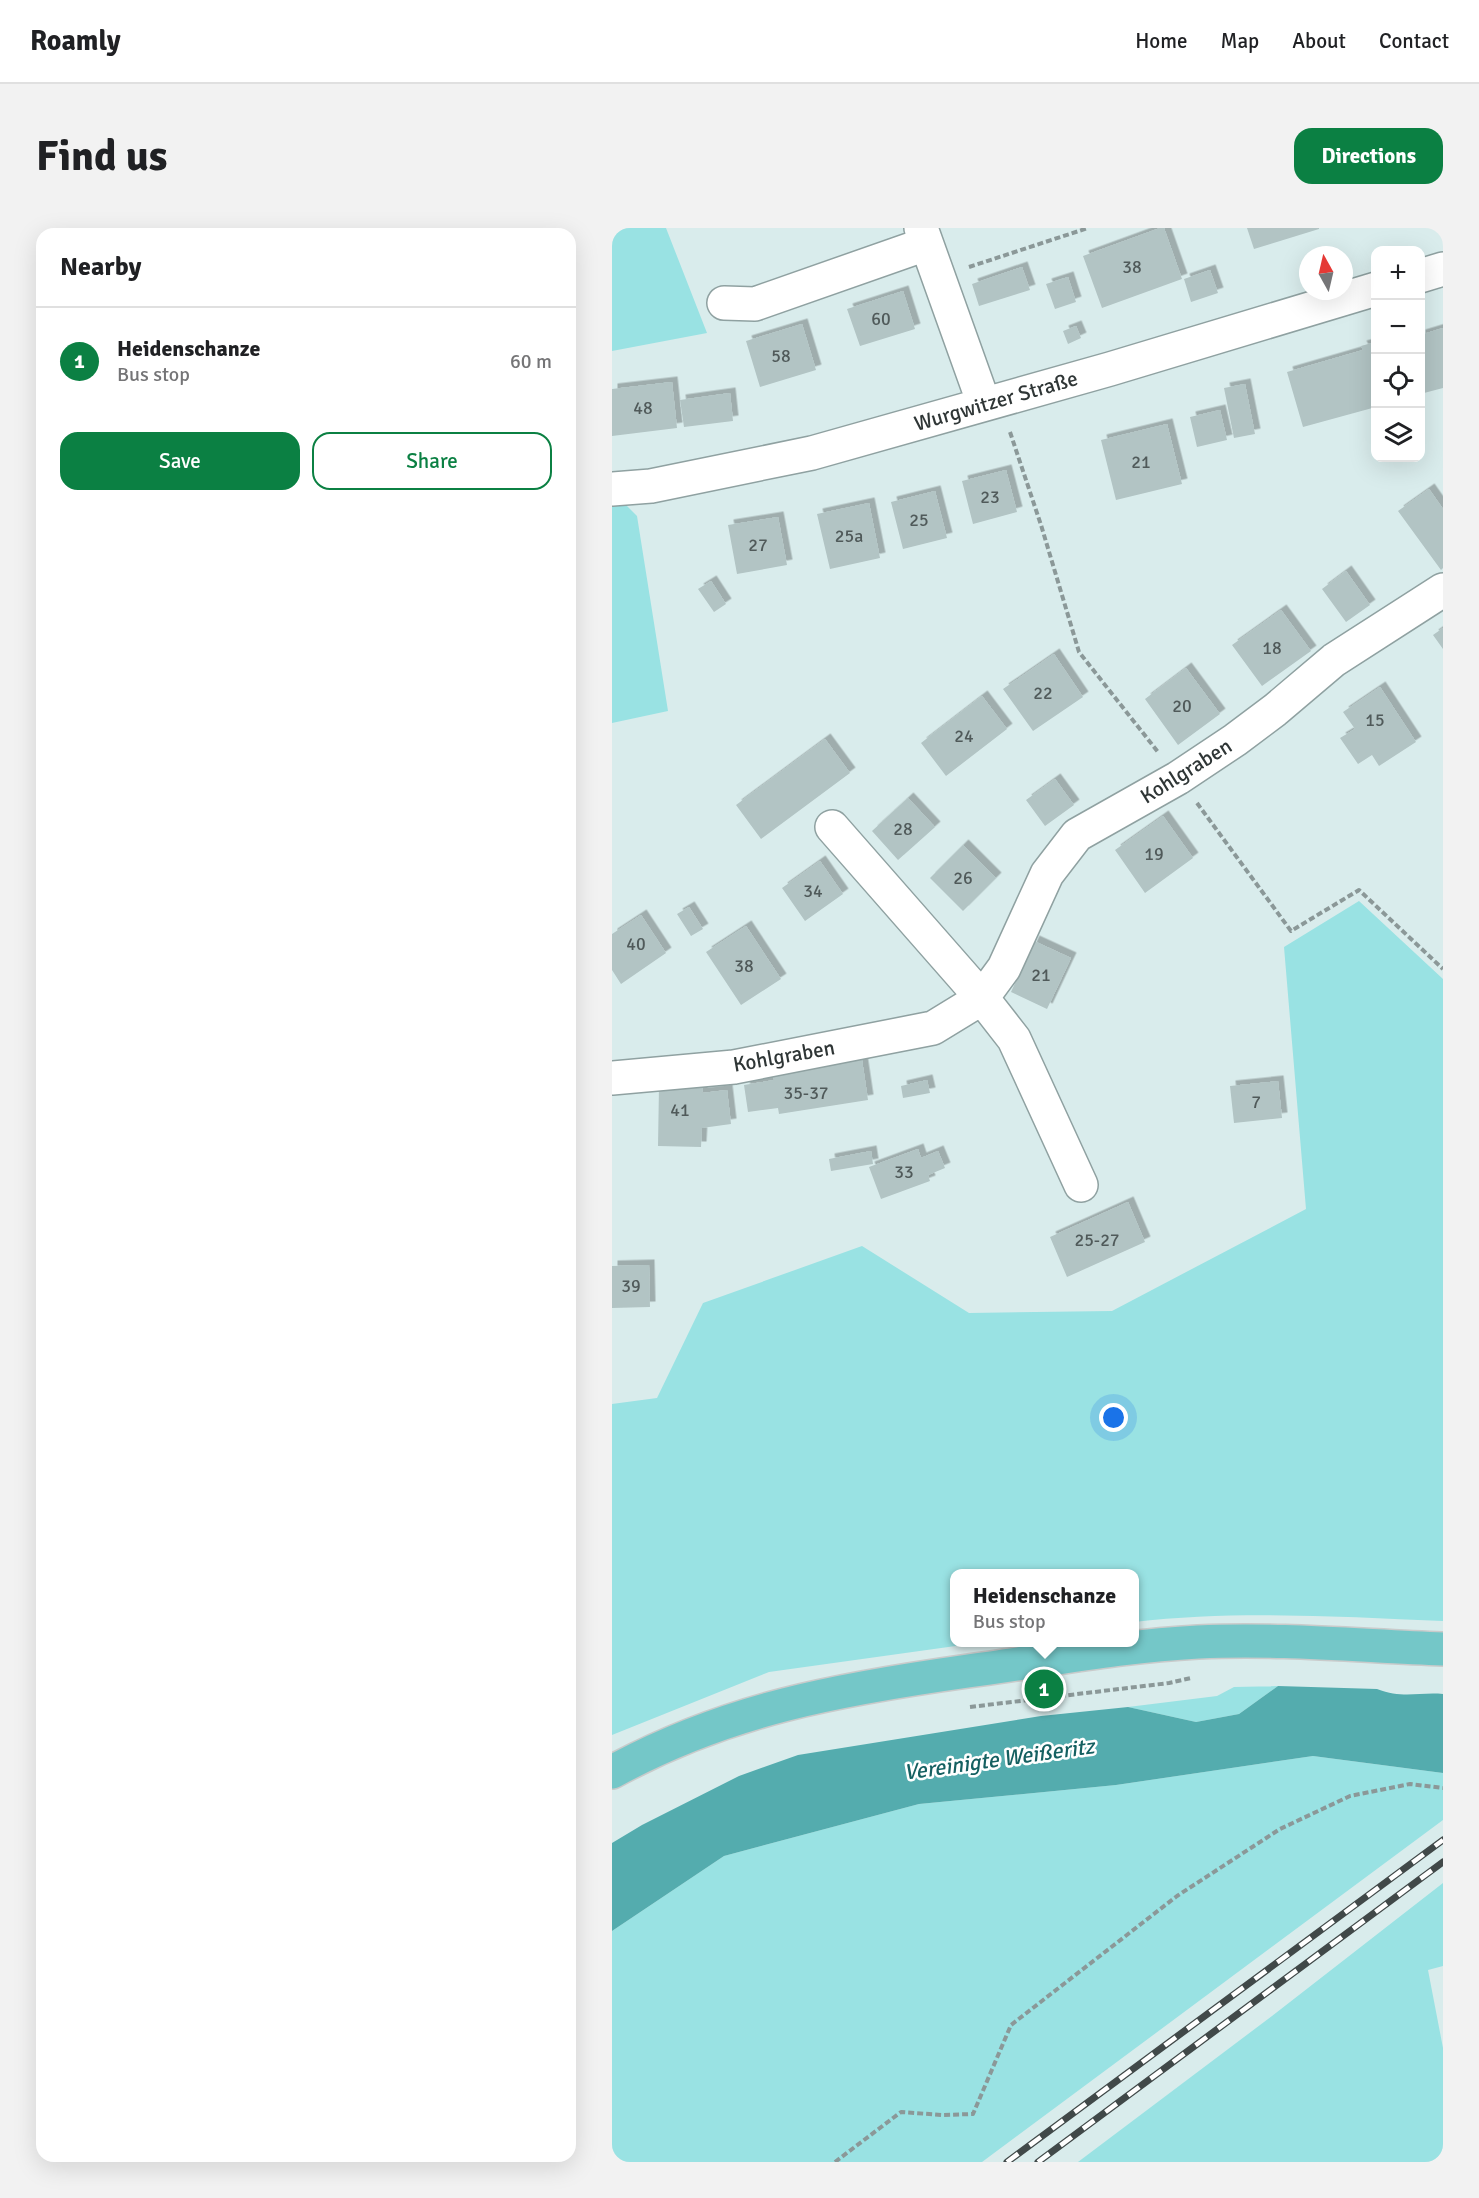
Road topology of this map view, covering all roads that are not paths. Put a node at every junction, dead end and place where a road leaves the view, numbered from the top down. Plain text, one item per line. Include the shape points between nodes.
1 (923, 236) edge
2 (1443, 269) edge
3 (1425, 274) edge
4 (1371, 290) edge
5 (724, 303) dead end
6 (984, 404) junction
7 (612, 489) edge
8 (1443, 590) edge
9 (832, 827) dead end
10 (982, 998) junction
11 (612, 1078) edge
12 (1081, 1185) dead end
13 (1443, 1649) edge
14 (612, 1772) edge

1 - 5 street via 755,304
1 - 6 street
2 - 3 street
4 - 6 street, Wurgwitzer Straße
6 - 7 street, Wurgwitzer Straße via 812,453 651,486
8 - 10 street, Kohlgraben via 1334,660 1275,710 1178,778 1077,835 1047,874 1004,968
9 - 10 street
10 - 11 street, Kohlgraben via 933,1028 734,1066
10 - 12 street via 1014,1039
13 - 14 main road via 1268,1641 1197,1642 920,1678 834,1692 748,1714 682,1738

